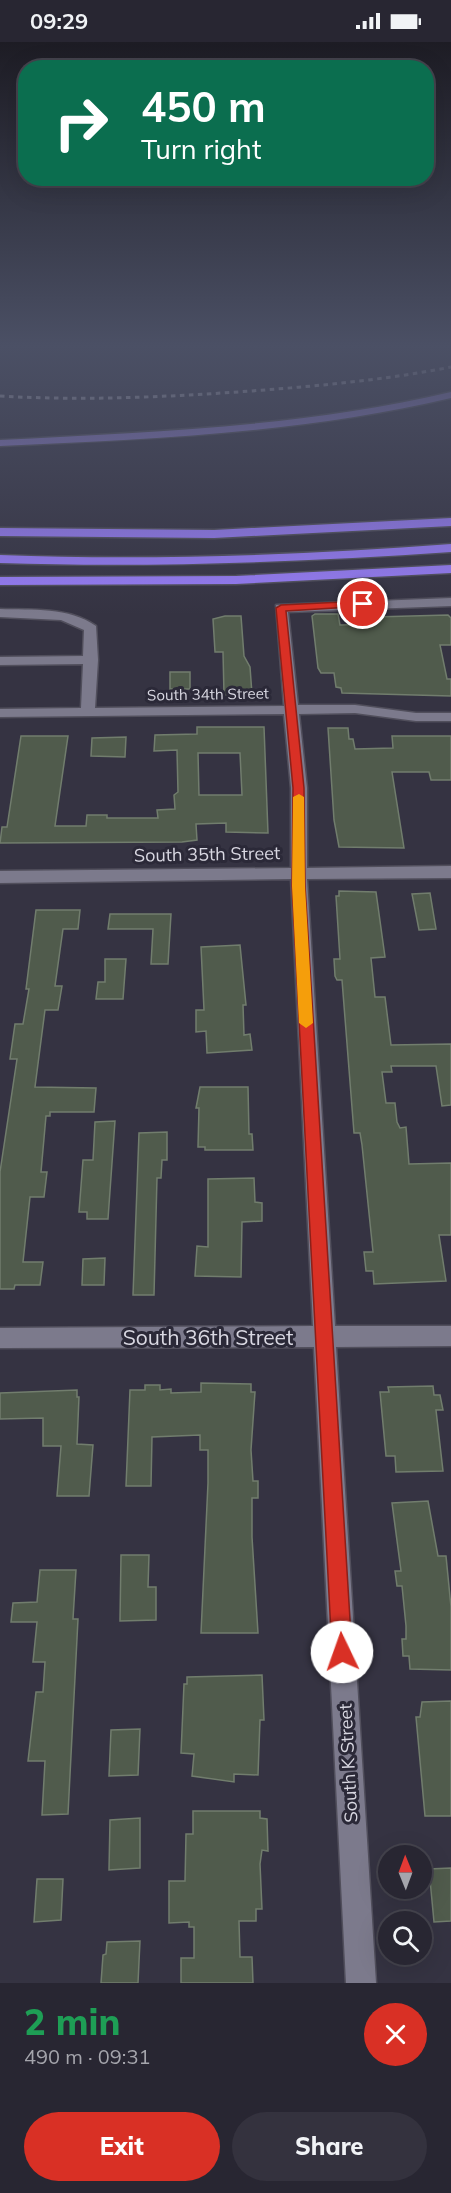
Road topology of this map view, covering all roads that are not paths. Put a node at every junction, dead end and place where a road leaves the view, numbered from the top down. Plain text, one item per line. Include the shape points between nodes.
1 (134, 434) edge
2 (0, 443) edge
3 (451, 522) edge
4 (0, 532) edge
5 (451, 548) edge
6 (0, 559) edge
7 (451, 569) edge
8 (0, 581) edge
9 (451, 602) edge
10 (0, 613) edge
11 (91, 660) junction
12 (0, 661) edge
13 (291, 710) junction
14 (88, 712) junction
15 (0, 713) edge
16 (451, 717) edge
17 (299, 872) junction
18 (451, 872) edge
19 (0, 877) edge
20 (323, 1336) junction
21 (451, 1336) edge
22 (0, 1338) edge
23 (361, 1983) edge

1 - 2 main road
3 - 4 highway via 214,534
5 - 6 highway via 204,561
7 - 8 highway via 236,580
9 - 13 street, South K Street via 281,608
10 - 11 street via 51,615 87,624 92,629
11 - 12 street
11 - 14 street
13 - 14 street, South 34th Street
13 - 16 street, South 34th Street via 366,709 416,717
13 - 17 street, South K Street via 298,788
14 - 15 street, South 34th Street
17 - 18 street, South 35th Street
17 - 19 street, South 35th Street
17 - 20 street, South K Street
20 - 21 street, South 36th Street
20 - 22 street, South 36th Street
20 - 23 street, South K Street

